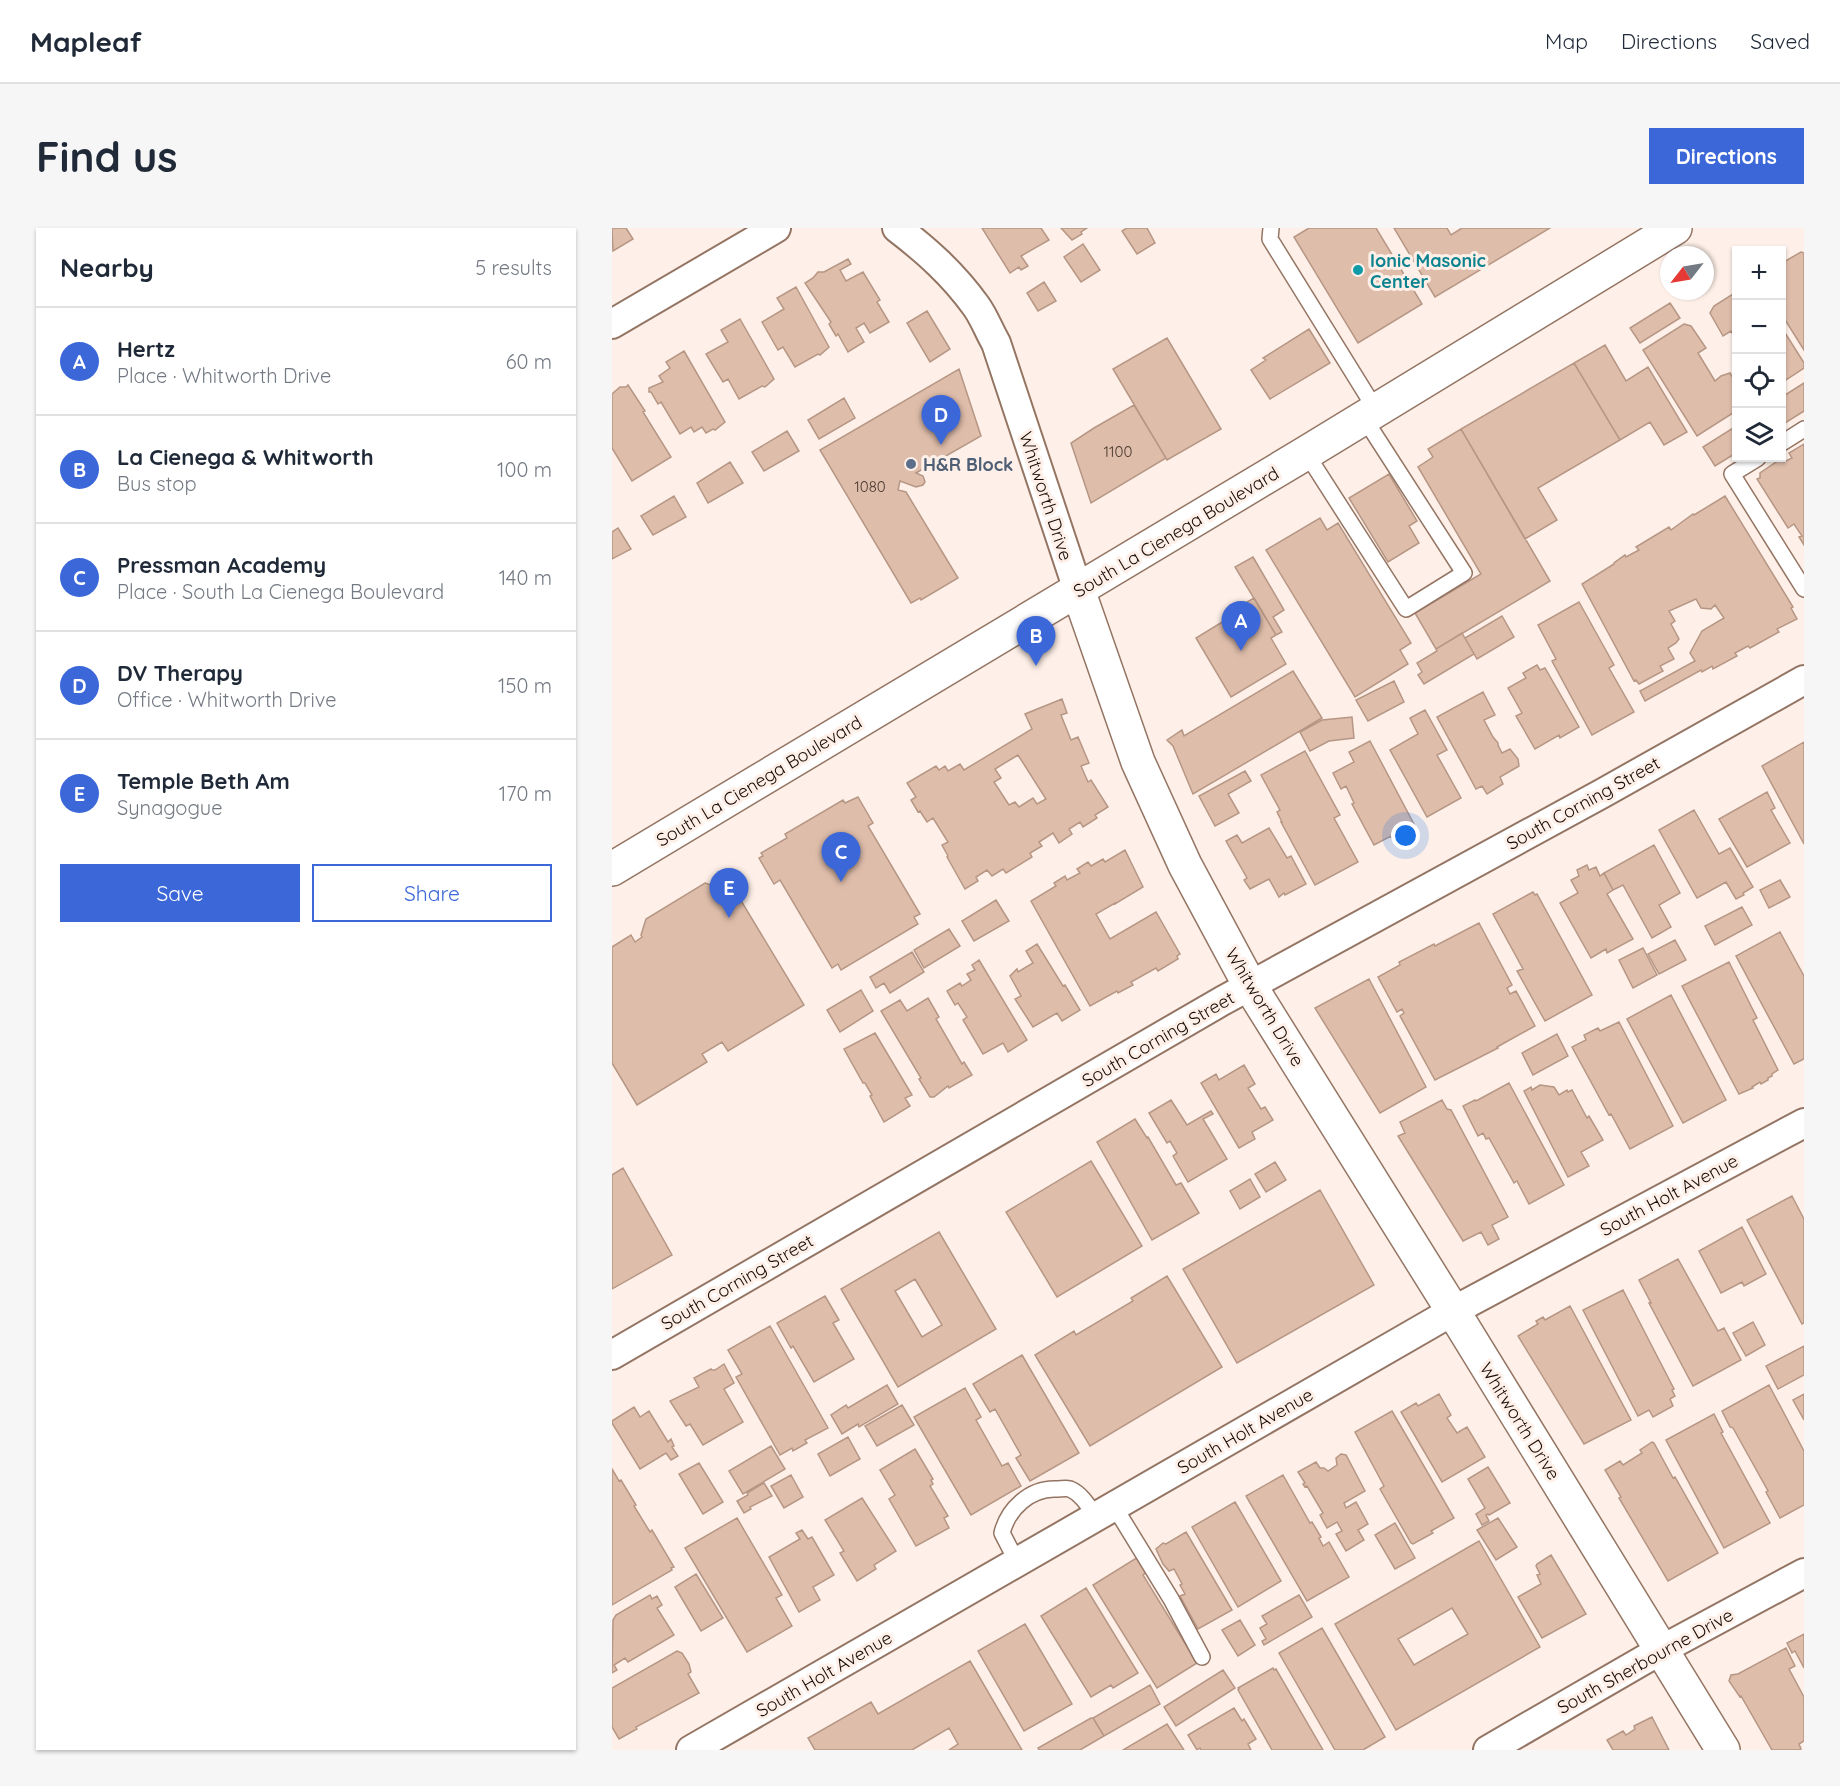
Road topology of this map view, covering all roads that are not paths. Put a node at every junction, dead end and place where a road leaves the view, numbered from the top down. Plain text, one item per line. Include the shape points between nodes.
1 (776, 228) edge
2 (897, 228) edge
3 (1271, 228) edge
4 (1675, 228) edge
5 (612, 324) edge
6 (1370, 414) junction
7 (1804, 429) edge
8 (1786, 440) edge
9 (1306, 453) junction
10 (1752, 462) edge
11 (1804, 589) edge
12 (1078, 590) junction
13 (1804, 680) edge
14 (612, 869) edge
15 (1250, 986) junction
16 (1804, 1123) edge
17 (1453, 1311) junction
18 (612, 1355) edge
19 (1105, 1512) junction
20 (1017, 1562) junction
21 (1804, 1573) edge
22 (1661, 1650) junction
23 (1202, 1657) dead end
24 (691, 1750) edge
25 (1488, 1750) edge
26 (1723, 1750) edge

1 - 5 street
2 - 12 street, Whitworth Drive via 928,251 956,281 977,308 996,343
3 - 6 lane via 1270,239
4 - 6 street, South La Cienega Boulevard
6 - 9 street, South La Cienega Boulevard
6 - 9 lane via 1464,573 1406,609
7 - 8 lane
9 - 12 street, South La Cienega Boulevard
10 - 11 lane via 1732,474
12 - 14 street, South La Cienega Boulevard
12 - 15 street, Whitworth Drive via 1138,762 1185,865
13 - 15 street, South Corning Street
15 - 17 street, Whitworth Drive
15 - 18 street, South Corning Street
16 - 17 street, South Holt Avenue
17 - 19 street, South Holt Avenue
17 - 22 street, Whitworth Drive
19 - 20 street, South Holt Avenue
19 - 20 lane via 1069,1489 1050,1488 1035,1493 1019,1503 1005,1521 1002,1533
19 - 23 lane via 1171,1599
20 - 24 street, South Holt Avenue
21 - 22 street, South Sherbourne Drive
22 - 25 street, South Sherbourne Drive
22 - 26 street, Whitworth Drive

